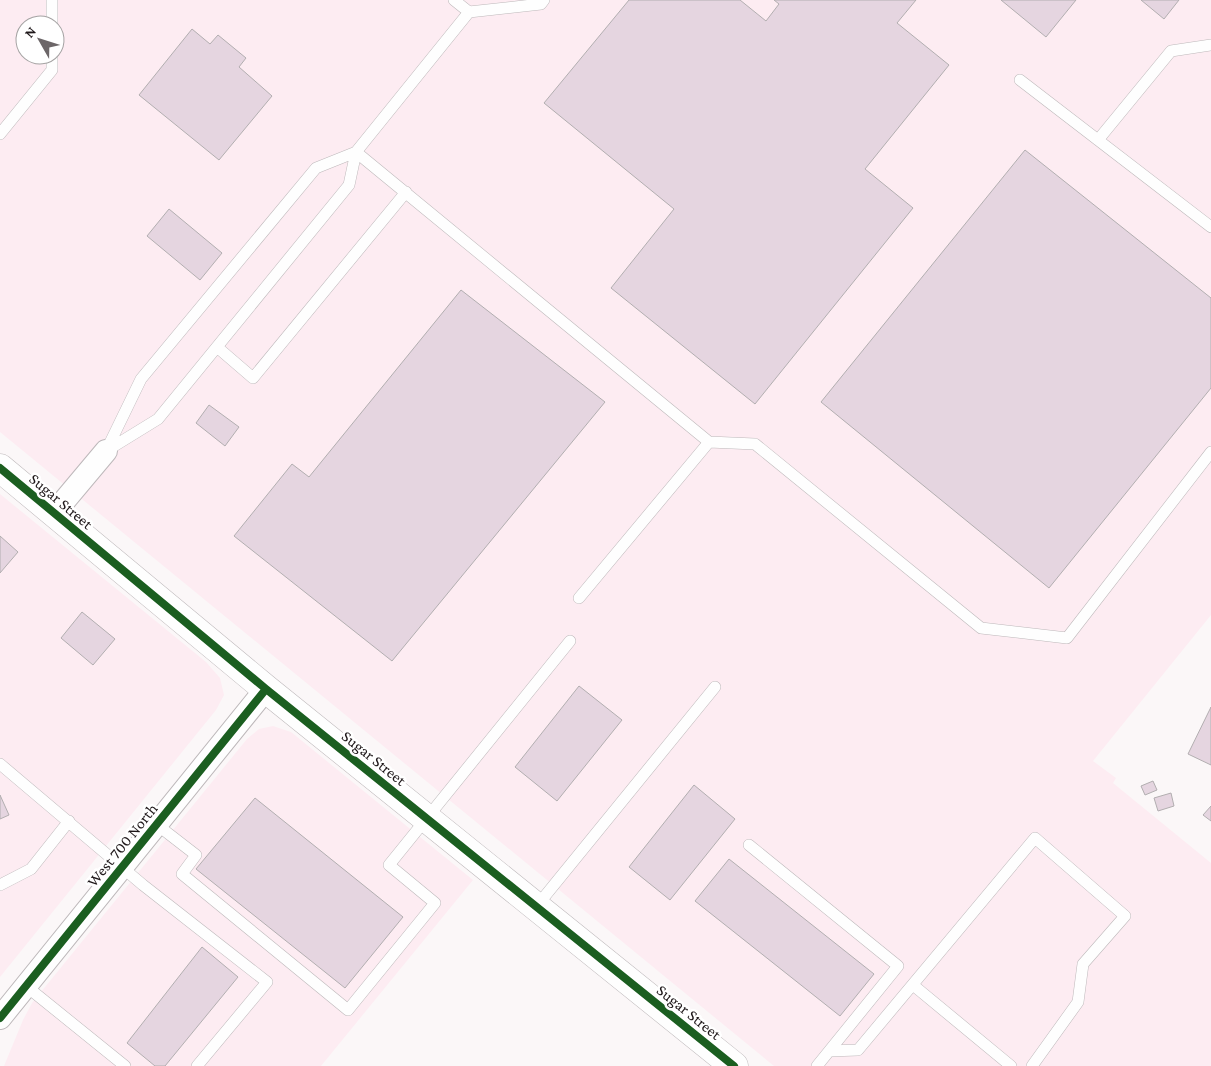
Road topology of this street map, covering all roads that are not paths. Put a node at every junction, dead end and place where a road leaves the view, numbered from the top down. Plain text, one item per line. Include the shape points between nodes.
1 (52, 0) edge
2 (454, 0) edge
3 (544, 0) edge
4 (469, 12) junction
5 (52, 15) edge
6 (1211, 44) edge
7 (52, 65) edge
8 (1020, 80) dead end
9 (0, 134) edge
10 (1098, 140) junction
11 (356, 152) junction
12 (406, 192) junction
13 (1211, 227) edge
14 (216, 347) junction
15 (709, 442) junction
16 (106, 451) junction
17 (1211, 452) edge
18 (0, 468) edge
19 (54, 513) junction
20 (579, 598) dead end
21 (570, 641) dead end
22 (715, 687) dead end
23 (266, 689) junction
24 (0, 764) edge
25 (426, 818) junction
26 (69, 822) junction
27 (156, 824) junction
28 (749, 845) dead end
29 (122, 867) junction
30 (0, 884) edge
31 (536, 906) junction
32 (912, 984) junction
33 (26, 986) junction
34 (0, 1018) edge
35 (829, 1051) junction
36 (125, 1066) edge
37 (197, 1066) edge
38 (734, 1066) edge
39 (817, 1066) edge
40 (1011, 1066) edge
41 (1032, 1066) edge

1 - 5 lane
2 - 4 lane
3 - 4 lane via 541,4
4 - 11 lane
6 - 10 lane via 1171,51
7 - 9 lane via 52,70
8 - 10 lane
10 - 13 lane
11 - 12 lane
11 - 14 lane via 349,185
11 - 16 lane via 316,168 141,379
12 - 14 lane via 253,378
12 - 15 lane
14 - 16 lane via 158,419
15 - 17 lane via 755,444 981,628 1067,638
15 - 20 lane
16 - 19 street
18 - 19 street, Sugar Street
19 - 23 street, Sugar Street
21 - 25 lane
22 - 31 lane
23 - 25 street, Sugar Street
23 - 27 street, West 700 North
24 - 26 lane
25 - 27 lane via 388,865 435,903 348,1010 182,874 196,855
25 - 31 street, Sugar Street
26 - 29 lane
26 - 30 lane via 31,869
27 - 29 street, West 700 North
28 - 35 lane via 898,966
29 - 33 street, West 700 North
29 - 37 lane via 267,982
31 - 38 street, Sugar Street
32 - 35 lane via 858,1050
32 - 40 lane
32 - 41 lane via 1036,838 1125,916 1083,964 1078,1002
33 - 34 street, West 700 North
33 - 36 lane
35 - 39 lane

